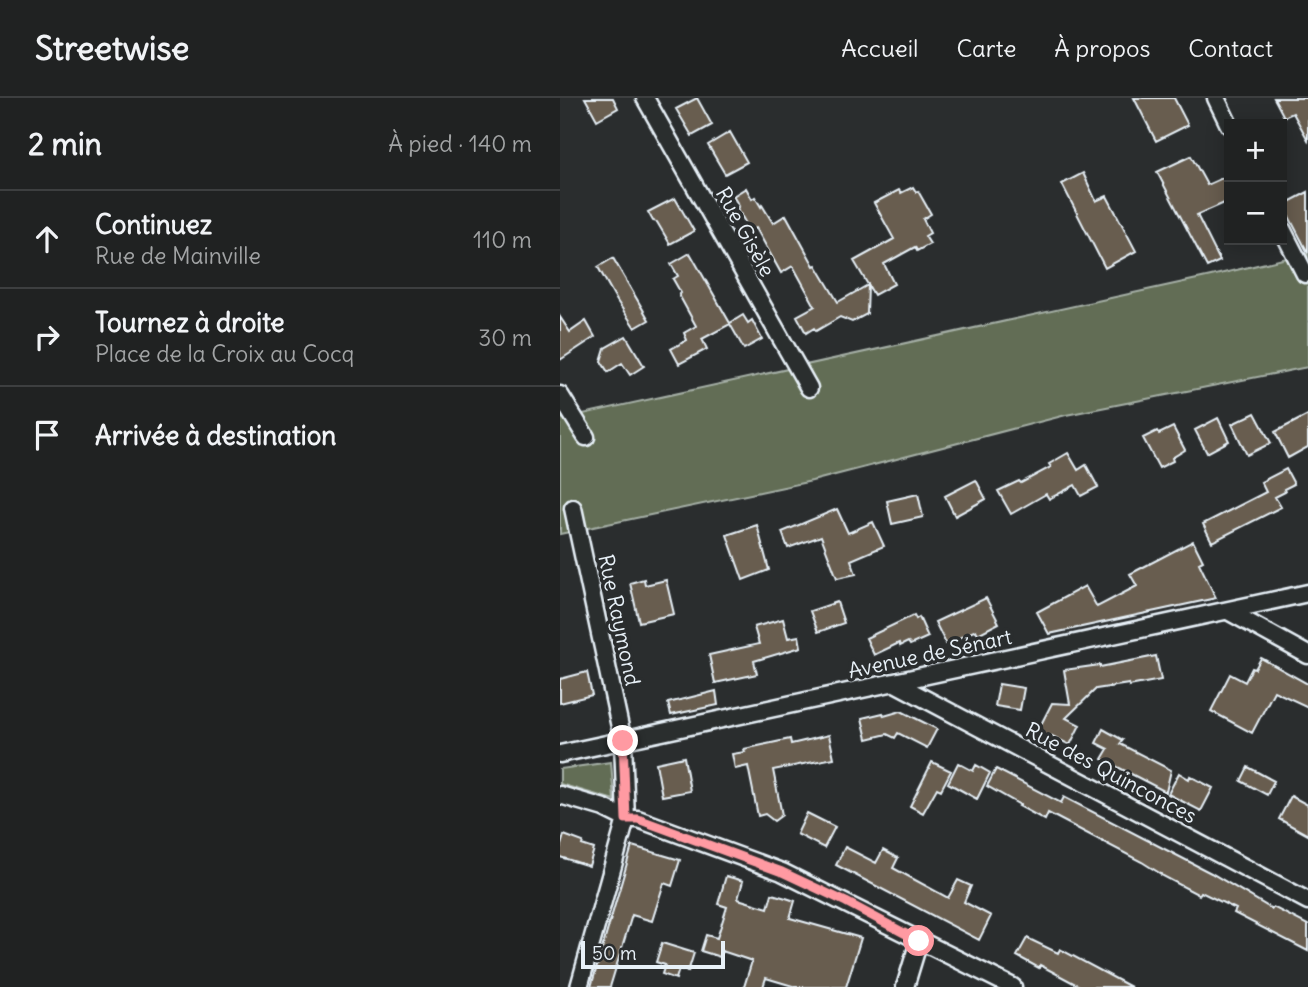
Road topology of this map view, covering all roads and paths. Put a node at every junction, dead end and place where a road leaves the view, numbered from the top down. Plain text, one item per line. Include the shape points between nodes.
1 (645, 98) edge
2 (1216, 98) edge
3 (1226, 119) edge
4 (1287, 239) edge
5 (1305, 274) dead end
6 (809, 388) dead end
7 (560, 395) edge
8 (586, 437) dead end
9 (573, 508) dead end
10 (1308, 593) edge
11 (1228, 611) junction
12 (1308, 654) edge
13 (895, 683) junction
14 (623, 741) junction
15 (560, 754) edge
16 (560, 795) edge
17 (626, 819) junction
18 (1308, 901) edge
19 (919, 941) junction
20 (579, 987) edge
21 (905, 987) edge
22 (1013, 987) edge

1 - 6 street, Rue Gisèle
2 - 3 street
4 - 5 street
7 - 8 street
9 - 14 street, Rue Raymond
10 - 11 street, Avenue de Sénart
11 - 12 street
11 - 13 street, Avenue de Sénart
13 - 14 street, Avenue de Sénart
13 - 18 street, Rue des Quinconces
14 - 15 street, Avenue de Sénart
14 - 17 street, Rue Raymond
16 - 17 street
17 - 19 street via 638,819 782,872
17 - 20 street, Rue Raymond
19 - 21 street
19 - 22 street

